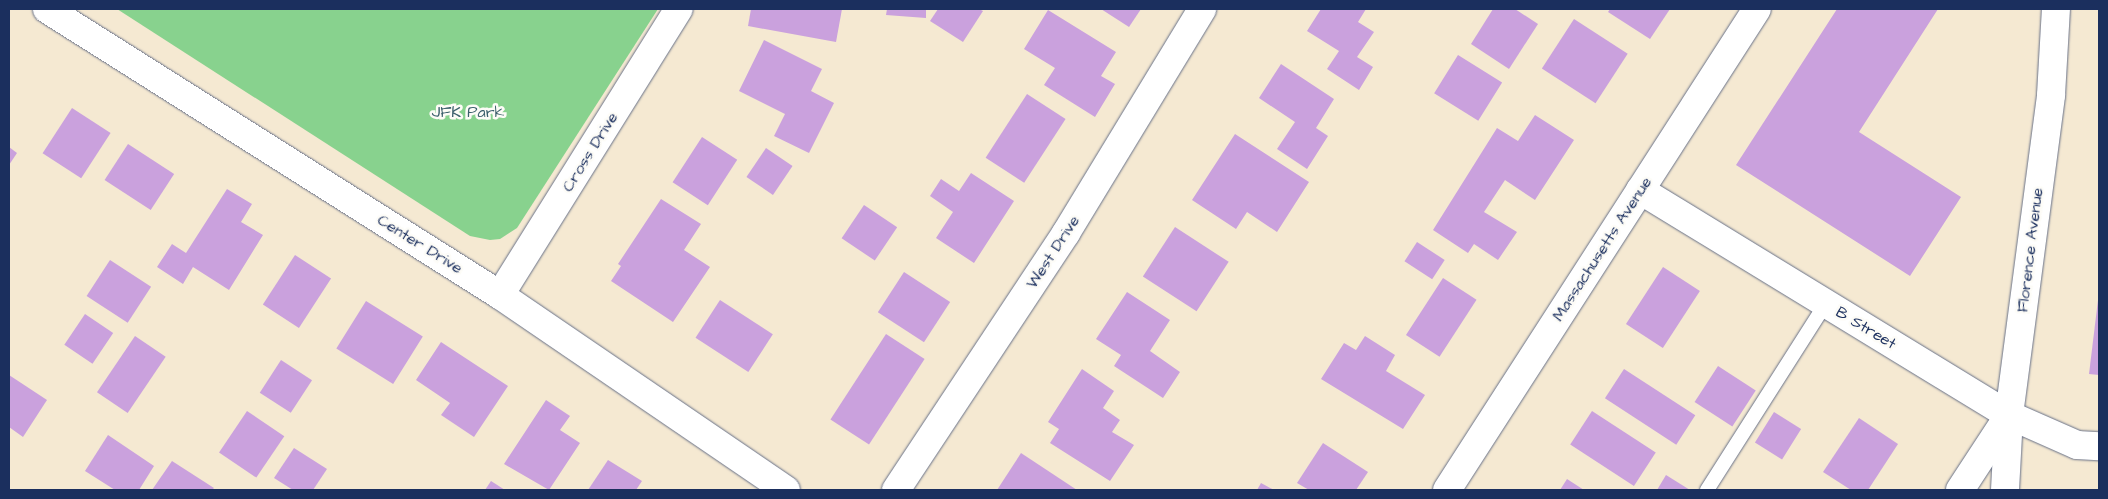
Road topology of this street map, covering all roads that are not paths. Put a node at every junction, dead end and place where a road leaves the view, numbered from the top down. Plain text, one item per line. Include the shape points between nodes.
1 (47, 9) edge
2 (679, 9) edge
3 (1202, 9) edge
4 (1757, 9) edge
5 (2056, 9) edge
6 (1640, 190) junction
7 (500, 295) junction
8 (1826, 303) junction
9 (2009, 415) junction
10 (2099, 446) edge
11 (786, 490) edge
12 (896, 490) edge
13 (1447, 490) edge
14 (1706, 490) edge
15 (1960, 490) edge
16 (2005, 490) edge

1 - 7 street, Center Drive
2 - 7 street, Cross Drive
3 - 12 street, West Drive via 1066,233
4 - 6 street, Massachusetts Avenue
5 - 9 street, Florence Avenue via 2051,94
6 - 8 street, B Street
6 - 13 street, Massachusetts Avenue
7 - 11 street, Center Drive
8 - 9 street, B Street
8 - 14 lane
9 - 10 street, B Street via 2077,445
9 - 15 street
9 - 16 street, Florence Avenue

